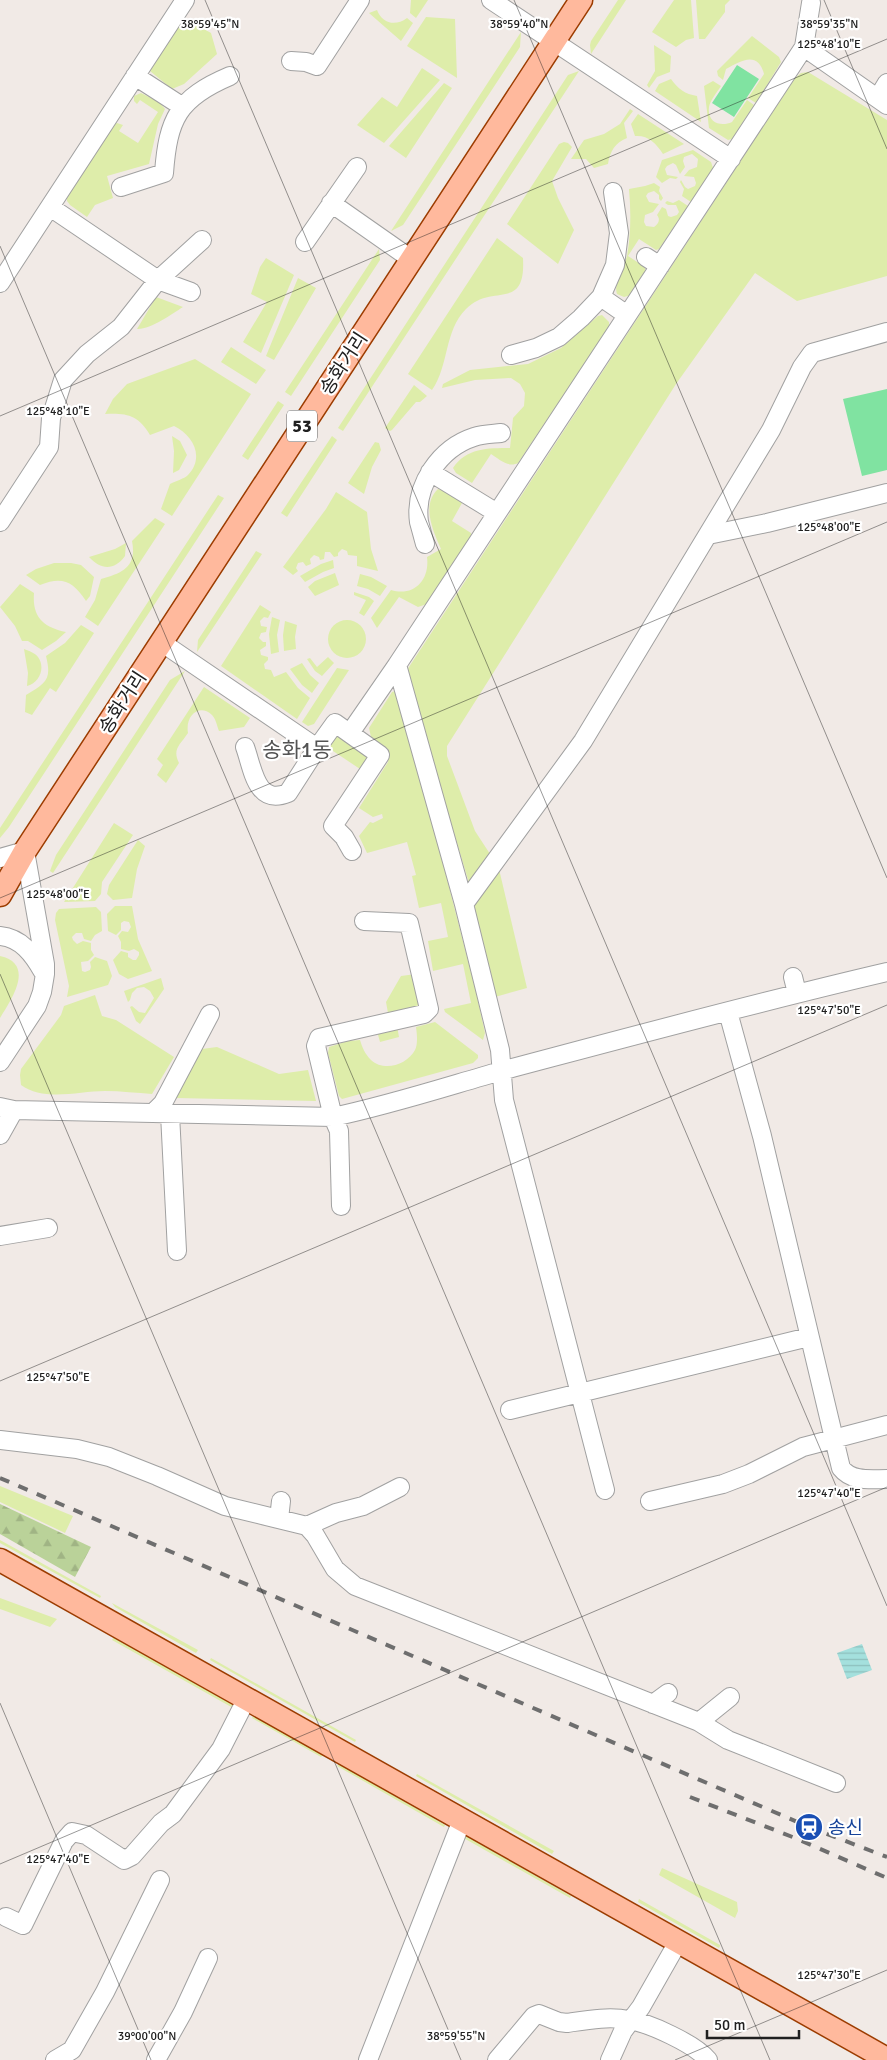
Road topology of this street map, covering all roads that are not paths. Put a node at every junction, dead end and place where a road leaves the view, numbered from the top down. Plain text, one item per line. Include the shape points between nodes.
1 (185, 0) edge
2 (360, 0) edge
3 (491, 0) edge
4 (580, 0) edge
5 (812, 3) dead end
6 (553, 42) junction
7 (804, 47) junction
8 (292, 61) dead end
9 (136, 76) junction
10 (230, 76) dead end
11 (887, 83) edge
12 (882, 101) edge
13 (183, 107) junction
14 (731, 159) junction
15 (356, 167) dead end
16 (121, 187) dead end
17 (613, 192) dead end
18 (331, 204) junction
19 (50, 207) junction
20 (202, 240) dead end
21 (305, 242) dead end
22 (411, 259) junction
23 (158, 280) junction
24 (0, 283) edge
25 (192, 292) dead end
26 (601, 296) junction
27 (627, 315) junction
28 (887, 332) edge
29 (511, 355) dead end
30 (501, 433) dead end
31 (430, 472) junction
32 (887, 493) edge
33 (496, 513) junction
34 (2, 516) edge
35 (708, 535) junction
36 (425, 544) dead end
37 (162, 642) junction
38 (398, 665) junction
39 (350, 734) junction
40 (245, 746) dead end
41 (317, 748) junction
42 (352, 851) dead end
43 (25, 852) junction
44 (0, 858) edge
45 (0, 885) edge
46 (0, 895) edge
47 (464, 904) junction
48 (364, 921) dead end
49 (0, 936) edge
50 (887, 972) edge
51 (45, 974) junction
52 (728, 1012) junction
53 (210, 1014) dead end
54 (0, 1062) edge
55 (502, 1071) junction
56 (7, 1108) edge
57 (162, 1114) junction
58 (333, 1117) junction
59 (0, 1134) edge
60 (341, 1206) dead end
61 (48, 1228) dead end
62 (0, 1236) edge
63 (177, 1251) dead end
64 (809, 1337) junction
65 (580, 1393) junction
66 (510, 1410) dead end
67 (887, 1425) edge
68 (833, 1438) junction
69 (0, 1440) edge
70 (887, 1479) edge
71 (400, 1487) dead end
72 (605, 1490) dead end
73 (280, 1501) dead end
74 (650, 1501) dead end
75 (280, 1519) junction
76 (307, 1526) junction
77 (0, 1560) edge
78 (668, 1693) dead end
79 (730, 1697) dead end
80 (247, 1698) junction
81 (653, 1704) junction
82 (698, 1722) junction
83 (836, 1783) dead end
84 (462, 1820) junction
85 (160, 1880) dead end
86 (6, 1917) dead end
87 (678, 1942) junction
88 (208, 1958) dead end
89 (630, 2020) junction
90 (887, 2059) edge
91 (55, 2060) edge
92 (156, 2060) edge
93 (368, 2060) edge
94 (497, 2060) edge
95 (610, 2060) edge
96 (708, 2060) edge

1 - 9 street
2 - 8 street via 317,66
3 - 6 street
4 - 6 main road, 송화거리 / 53
5 - 7 street
6 - 14 street
6 - 22 main road, 송화거리 / 53
7 - 12 street
7 - 14 street
9 - 13 street
9 - 19 street
10 - 13 street via 194,95
11 - 12 street
13 - 16 street via 172,123 164,173
14 - 27 street via 653,261
15 - 18 street
17 - 26 street via 619,233 615,265
18 - 21 street
18 - 22 street
19 - 23 street
19 - 24 street
20 - 23 street
22 - 37 main road, 송화거리 / 53
23 - 25 street
23 - 34 street via 121,327 87,354 63,380 51,418 48,447
26 - 27 street
26 - 29 street via 559,336 536,348
27 - 33 street
28 - 35 street via 812,353 771,430
30 - 31 street via 474,437 460,444 441,456
31 - 33 street
31 - 36 street via 421,493 419,520
32 - 35 street
33 - 38 street
35 - 47 street via 583,741
37 - 41 street
37 - 43 main road, 송화거리 / 53
38 - 39 street
38 - 47 street
39 - 41 street via 335,723
39 - 42 street via 380,755 333,826
40 - 41 street via 259,789 269,796 288,793
43 - 44 street
43 - 45 main road, 송화거리 / 53
43 - 46 main road, 송화거리 / 53
43 - 51 street
47 - 55 street via 500,1050
48 - 58 street via 409,923 429,1009 424,1014 319,1038 316,1046
49 - 51 street via 22,944
50 - 52 street via 795,985
51 - 54 street via 36,1006
52 - 55 street
52 - 64 street via 762,1136
53 - 57 street via 163,1103
55 - 58 street via 381,1107
55 - 65 street via 504,1100
56 - 57 street
56 - 59 street
57 - 58 street
57 - 63 street
58 - 60 street via 339,1131
61 - 62 street
64 - 65 street
64 - 68 street
65 - 66 street
65 - 72 street
67 - 68 street
68 - 70 street via 840,1468 847,1476
68 - 74 street via 803,1447 723,1484
69 - 75 street via 77,1449 109,1457 225,1506
71 - 76 street via 363,1506
73 - 75 street
75 - 76 street
76 - 81 street via 336,1569 355,1586
77 - 80 main road
78 - 81 street
79 - 82 street
80 - 84 main road
80 - 86 street via 221,1749 173,1814 160,1823 132,1856 124,1860 86,1835 72,1832 64,1841 23,1925
81 - 82 street
82 - 83 street via 728,1740
84 - 87 main road
84 - 93 street
85 - 91 street via 105,1992 72,2050
87 - 89 street via 642,2008
87 - 90 main road
88 - 92 street
89 - 94 street via 616,2018 566,2023 539,2014
89 - 95 street
89 - 96 street via 689,2044

